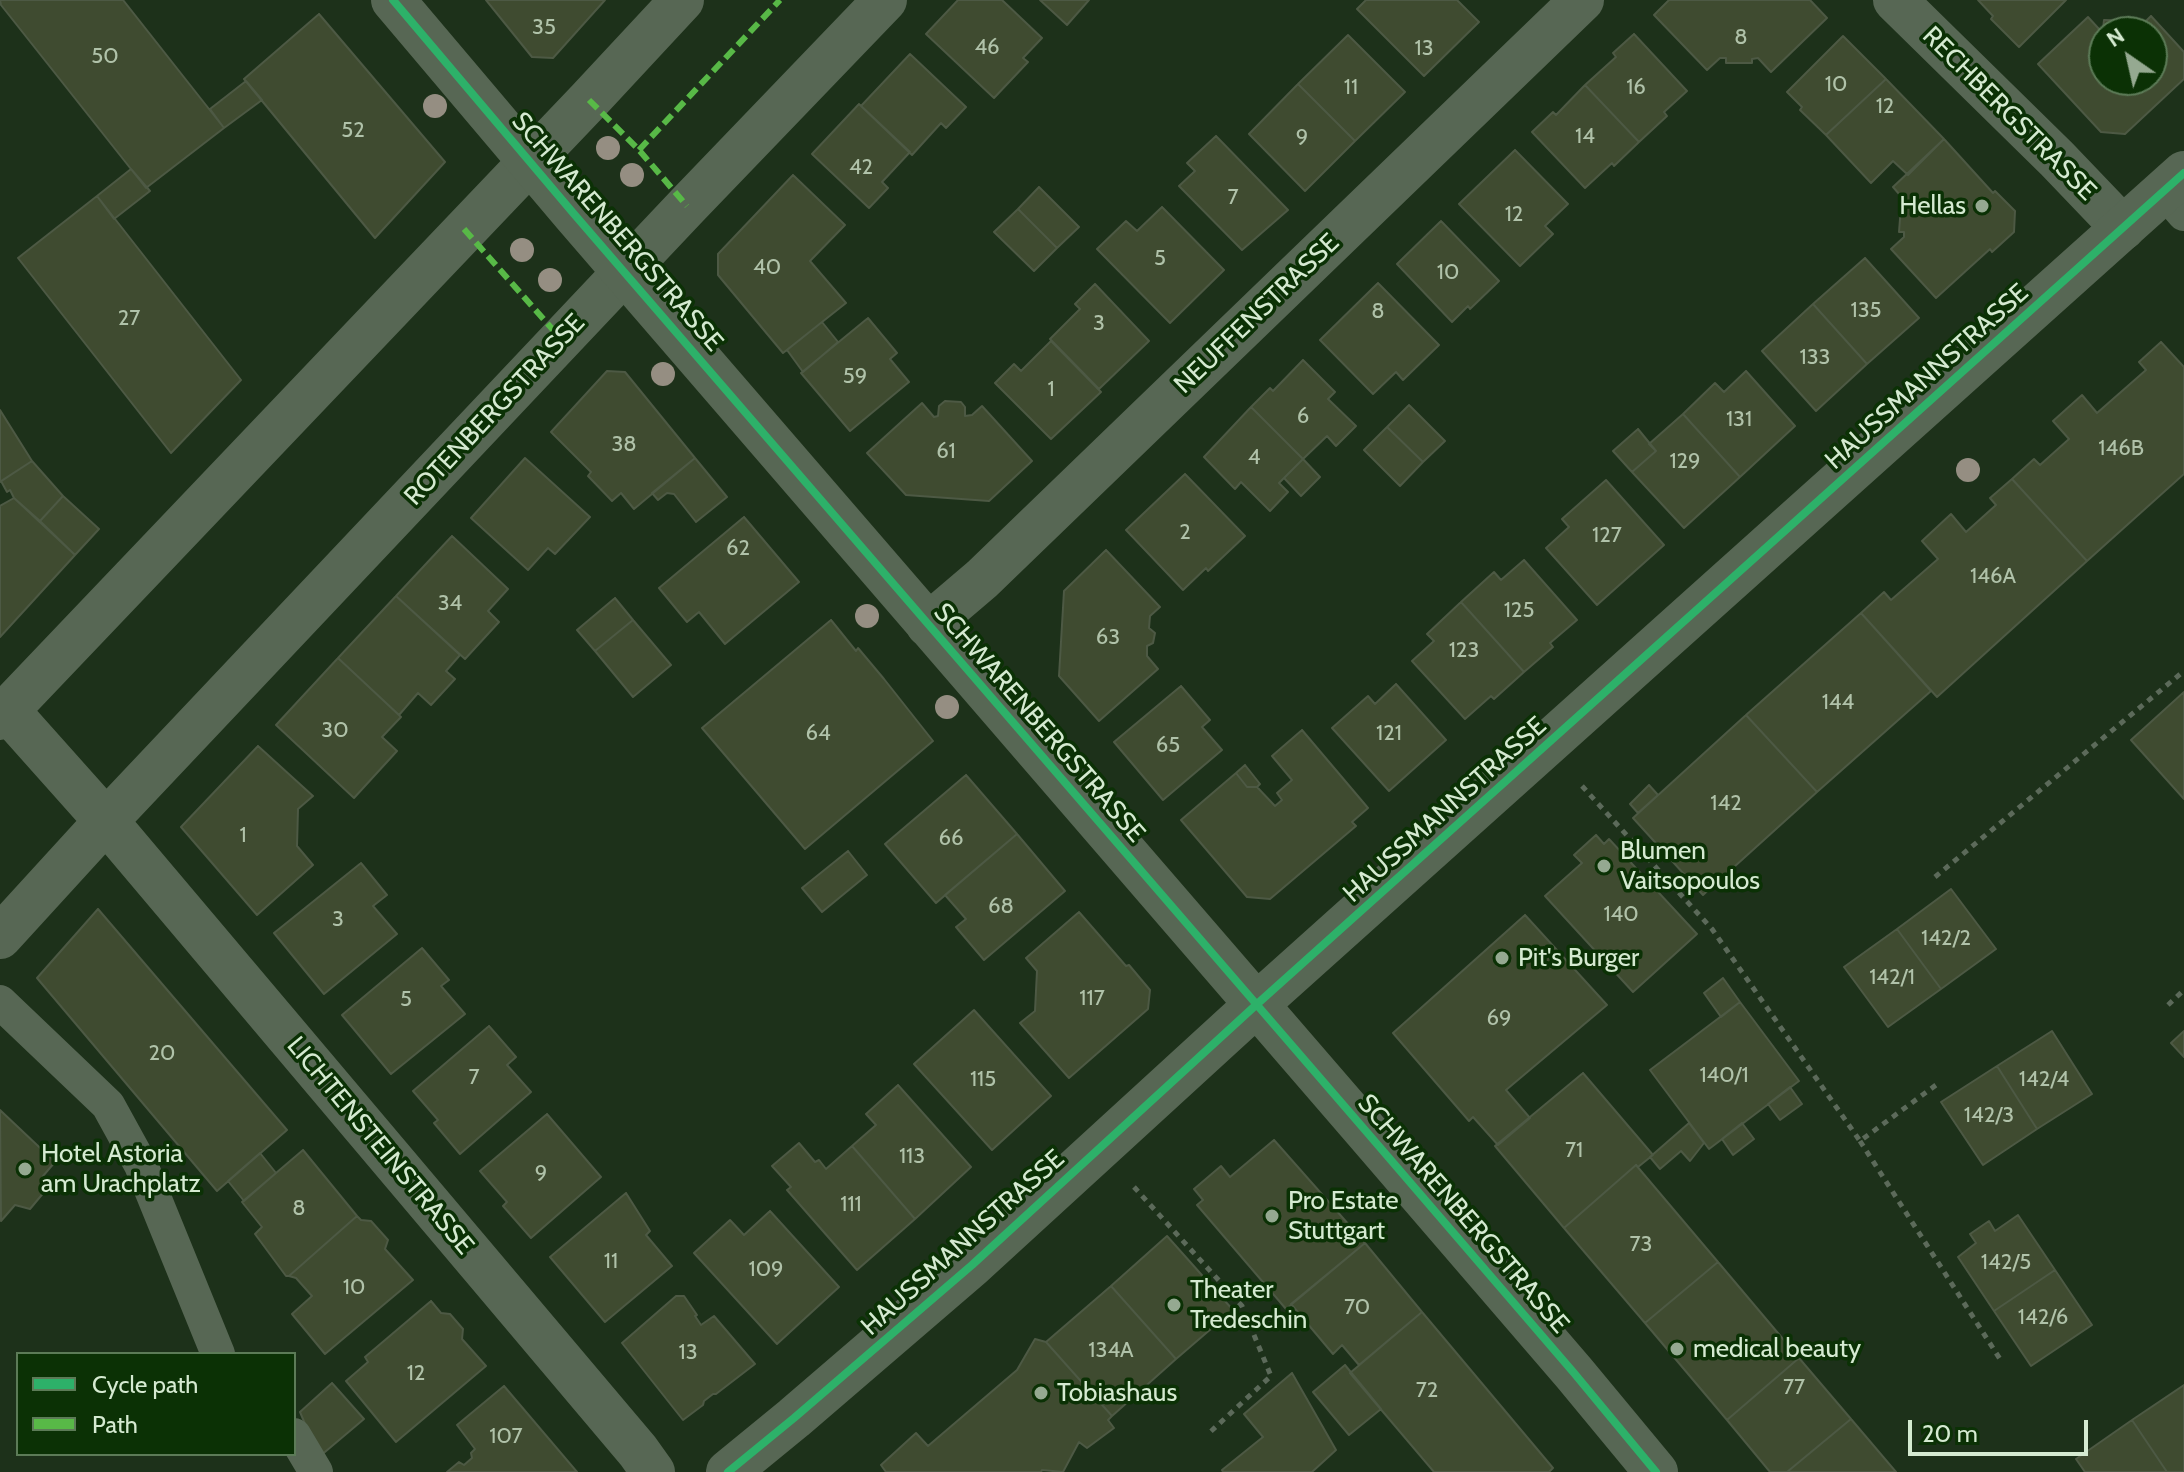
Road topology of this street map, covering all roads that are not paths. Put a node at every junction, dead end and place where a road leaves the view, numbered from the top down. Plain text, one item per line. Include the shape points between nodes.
1 (393, 0) edge
2 (682, 0) edge
3 (885, 0) edge
4 (1582, 0) edge
5 (1895, 0) edge
6 (529, 161) junction
7 (2177, 193) edge
8 (2123, 228) junction
9 (624, 272) junction
10 (928, 625) junction
11 (4, 714) edge
12 (106, 821) junction
13 (0, 937) edge
14 (0, 1002) edge
15 (1256, 1005) junction
16 (217, 1352) edge
17 (296, 1438) edge
18 (316, 1472) edge
19 (653, 1472) edge
20 (728, 1472) edge
21 (1656, 1472) edge

1 - 6 street, SCHWARENBERGSTRASSE
2 - 6 street
3 - 9 street, ROTENBERGSTRASSE
4 - 10 street, NEUFFENSTRASSE via 982,579
5 - 8 street, RECHBERGSTRASSE
6 - 9 street, SCHWARENBERGSTRASSE
6 - 11 street
7 - 8 street, HAUSSMANNSTRASSE
8 - 15 street, HAUSSMANNSTRASSE
9 - 10 street, SCHWARENBERGSTRASSE
9 - 12 street, ROTENBERGSTRASSE
10 - 15 street, SCHWARENBERGSTRASSE
11 - 12 street
12 - 13 street, ROTENBERGSTRASSE
12 - 19 street, LICHTENSTEINSTRASSE
14 - 16 lane via 108,1105 141,1165
15 - 20 street, HAUSSMANNSTRASSE via 972,1265
15 - 21 street, SCHWARENBERGSTRASSE
17 - 18 lane

